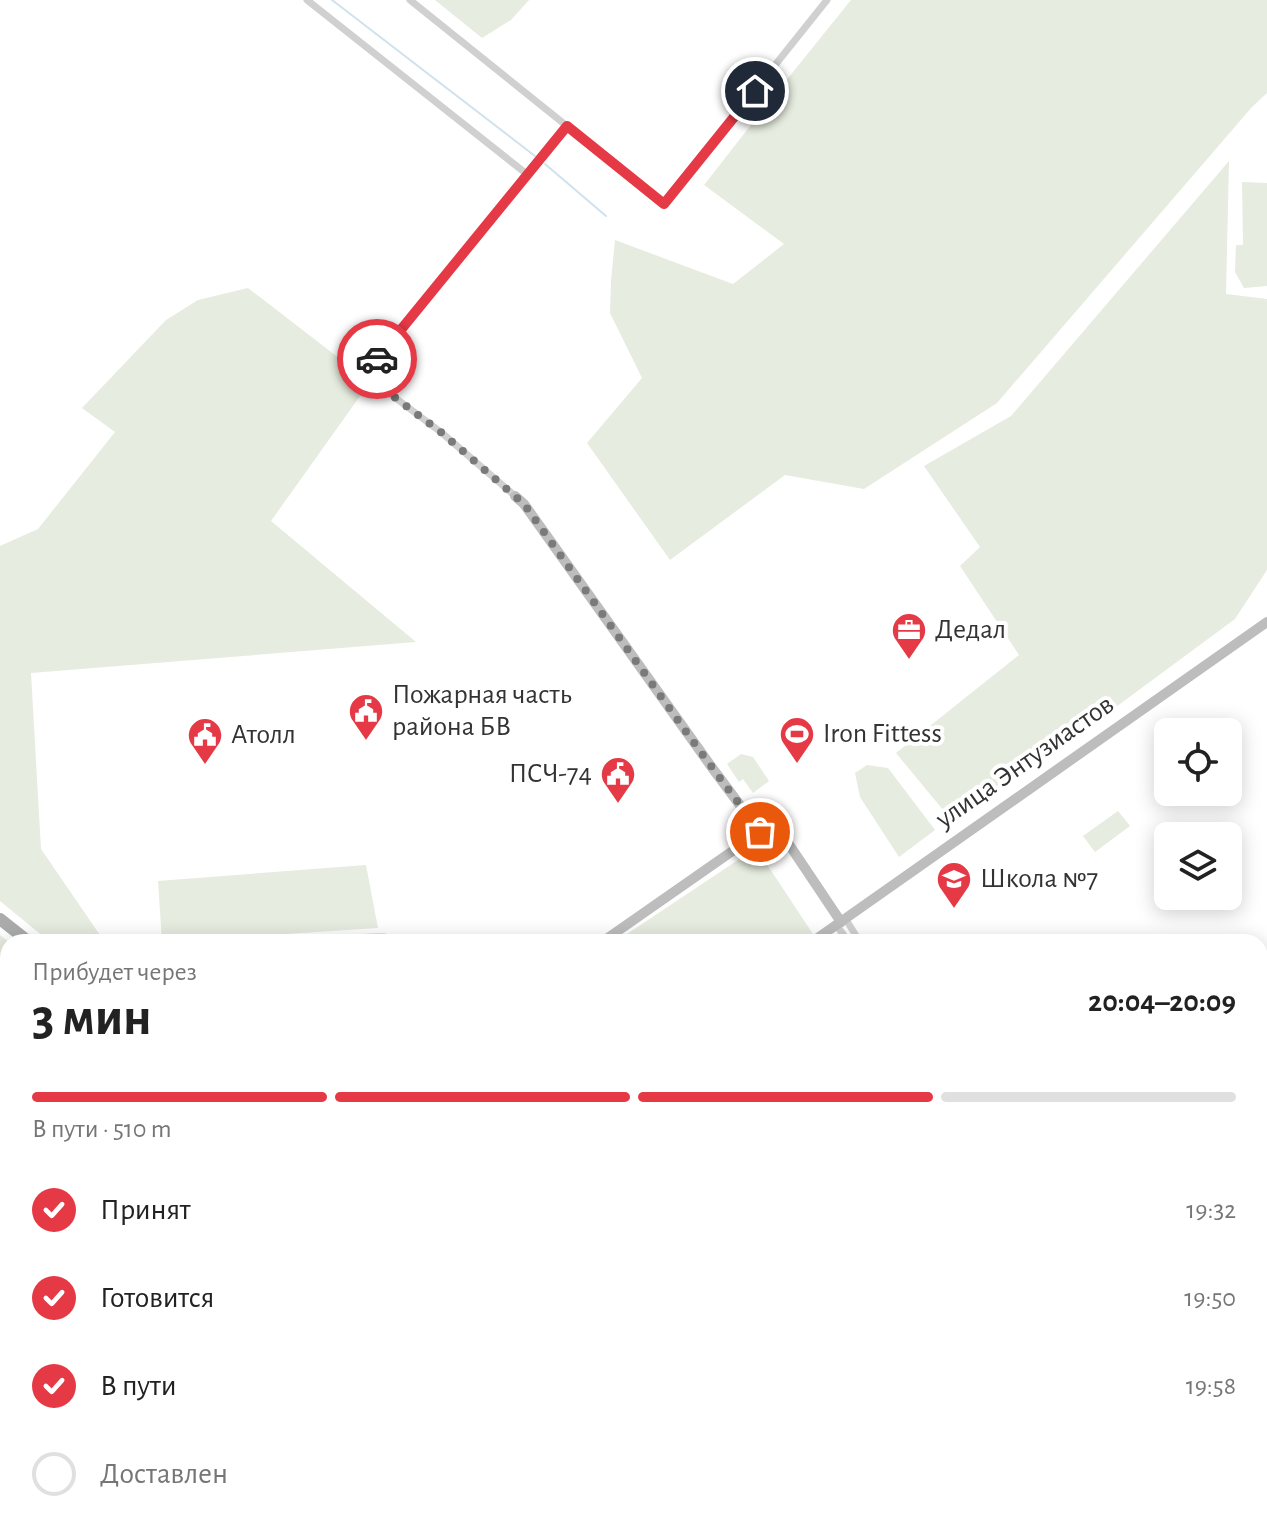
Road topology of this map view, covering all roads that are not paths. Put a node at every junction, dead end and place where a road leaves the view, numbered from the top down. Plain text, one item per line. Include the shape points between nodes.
1 (307, 0) edge
2 (410, 0) edge
3 (827, 0) edge
4 (567, 126) junction
5 (528, 175) junction
6 (515, 496) joint
7 (1267, 622) edge
8 (760, 832) junction
9 (0, 919) edge
10 (841, 922) junction
11 (19, 934) edge
12 (613, 934) edge
13 (824, 934) edge
14 (846, 934) edge
15 (852, 934) edge

1 - 5 street
2 - 4 street
3 - 4 street via 664,204
4 - 5 street
5 - 6 street via 365,375
6 - 8 street
7 - 10 street, улица Энтузиастов
8 - 10 street via 774,822
8 - 12 street
9 - 11 main road
10 - 13 street, улица Энтузиастов
10 - 14 street
10 - 15 street

